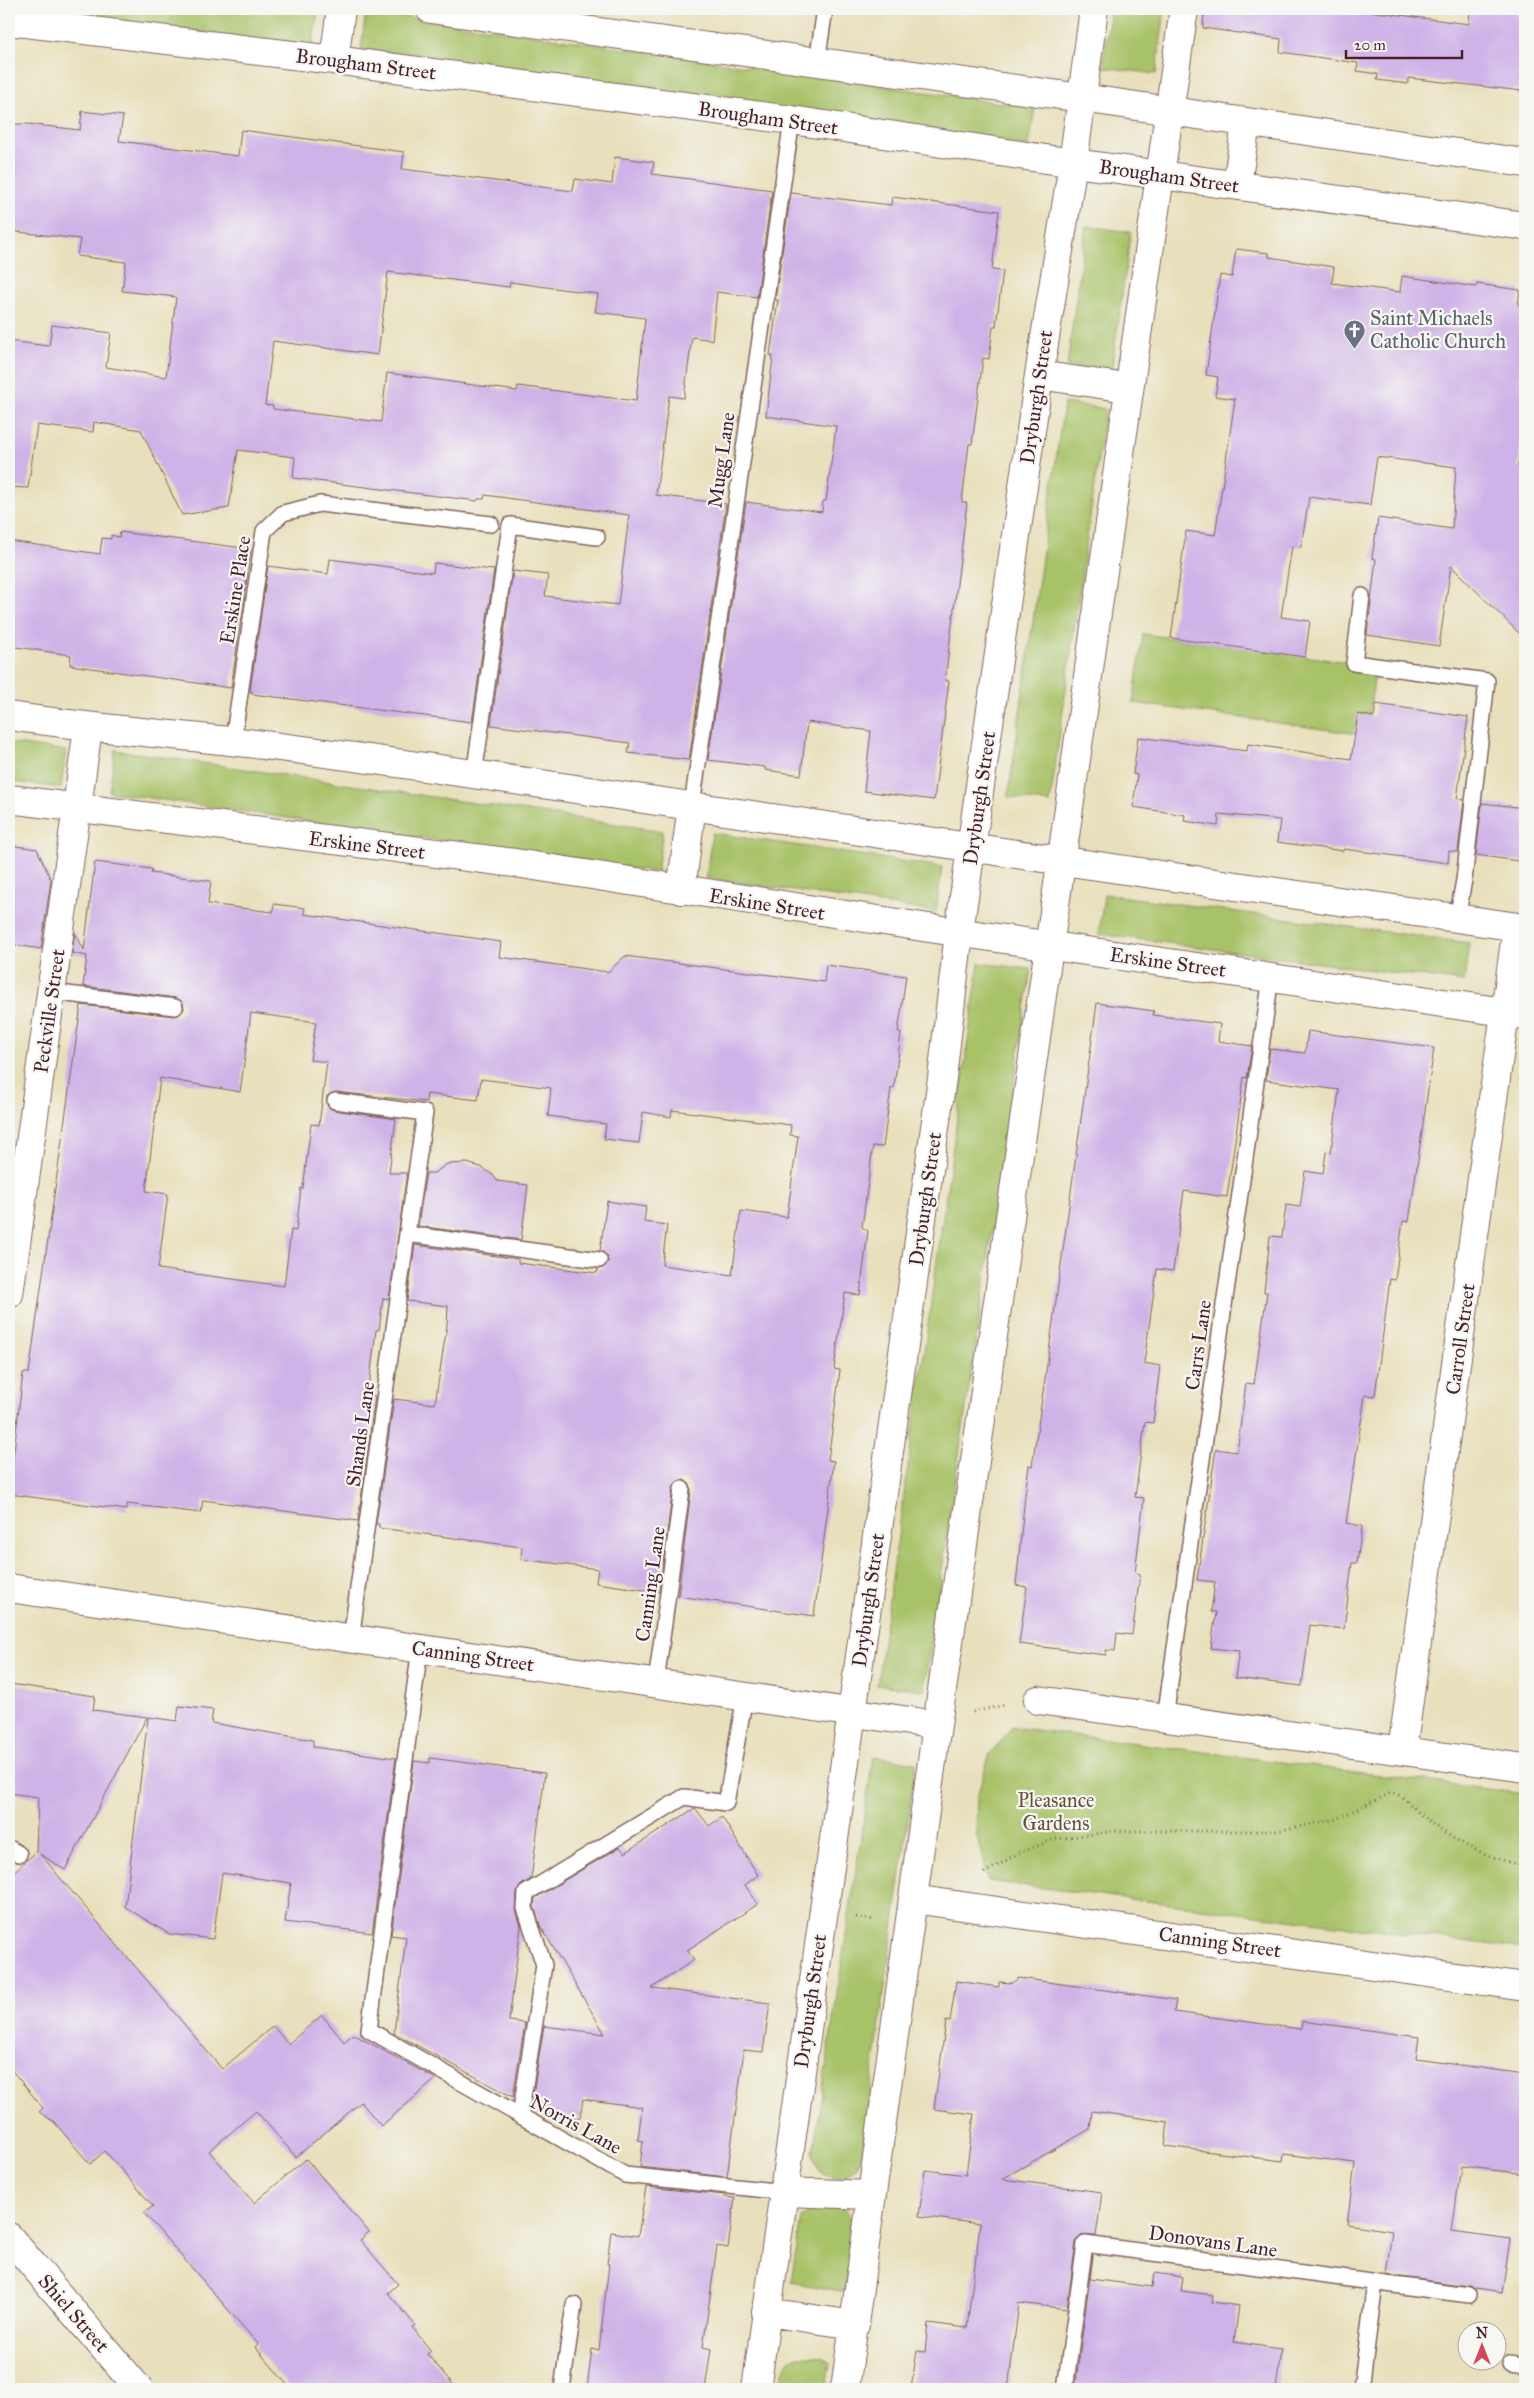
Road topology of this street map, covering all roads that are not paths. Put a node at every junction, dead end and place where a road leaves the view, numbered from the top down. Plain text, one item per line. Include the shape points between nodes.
1 (341, 9) edge
2 (430, 9) edge
3 (825, 9) edge
4 (1094, 9) edge
5 (1184, 9) edge
6 (9, 20) edge
7 (334, 60) junction
8 (817, 62) junction
9 (1082, 98) junction
10 (1170, 111) junction
11 (792, 120) junction
12 (1246, 123) junction
13 (1074, 163) junction
14 (1525, 163) edge
15 (1160, 174) junction
16 (1237, 185) junction
17 (1525, 226) edge
18 (1039, 375) junction
19 (1128, 388) junction
20 (491, 524) dead end
21 (598, 537) dead end
22 (1362, 596) dead end
23 (9, 716) edge
24 (88, 728) junction
25 (233, 741) junction
26 (474, 775) junction
27 (9, 799) edge
28 (692, 805) junction
29 (77, 808) junction
30 (972, 846) junction
31 (1061, 862) junction
32 (681, 890) junction
33 (1457, 919) junction
34 (1521, 928) edge
35 (959, 932) junction
36 (1049, 945) junction
37 (1271, 977) junction
38 (51, 992) junction
39 (174, 1007) dead end
40 (1516, 1014) edge
41 (335, 1101) dead end
42 (407, 1234) junction
43 (599, 1260) dead end
44 (9, 1294) edge
45 (682, 1489) dead end
46 (9, 1588) edge
47 (351, 1638) junction
48 (420, 1648) junction
49 (656, 1683) junction
50 (745, 1696) junction
51 (1038, 1700) road end
52 (851, 1712) junction
53 (1165, 1718) junction
54 (937, 1725) junction
55 (1402, 1751) junction
56 (1525, 1768) edge
57 (913, 1899) junction
58 (1525, 1987) edge
59 (520, 2116) junction
60 (784, 2192) junction
61 (871, 2195) junction
62 (9, 2237) edge
63 (1375, 2283) junction
64 (1469, 2295) dead end
65 (574, 2305) dead end
66 (766, 2312) junction
67 (855, 2325) junction
68 (1509, 2364) dead end
69 (1525, 2365) edge
70 (139, 2389) edge
71 (562, 2389) edge
72 (756, 2389) edge
73 (846, 2389) edge
74 (1066, 2389) edge
75 (1361, 2389) edge

1 - 7 street
2 - 8 street
3 - 8 lane
4 - 9 street, Dryburgh Street
5 - 10 street
6 - 7 street, Brougham Street
7 - 11 street, Brougham Street
8 - 9 street
9 - 10 street
9 - 13 street, Dryburgh Street
10 - 12 street
10 - 15 street
11 - 13 street, Brougham Street
11 - 28 lane, Mugg Lane
12 - 14 street
12 - 16 street
13 - 15 street, Brougham Street
13 - 18 street, Dryburgh Street
15 - 16 street, Brougham Street
15 - 19 street
16 - 17 street, Brougham Street
18 - 19 street
18 - 30 street, Dryburgh Street
19 - 31 street
20 - 25 lane, Erskine Place via 320,504 283,513 264,531
21 - 26 lane via 510,525
22 - 33 lane via 1354,663 1487,681
23 - 24 street
24 - 25 street
24 - 29 street, Peckville Street
25 - 26 street
26 - 28 street
27 - 29 street, Erskine Street
28 - 30 street
28 - 32 street
29 - 32 street, Erskine Street via 515,863
29 - 38 street, Peckville Street
30 - 31 street
30 - 35 street, Dryburgh Street
31 - 33 street
31 - 36 street
32 - 35 street, Erskine Street
33 - 34 street
34 - 40 street, Carroll Street
35 - 36 street, Erskine Street
35 - 52 street, Dryburgh Street via 942,1078
36 - 37 street, Erskine Street
36 - 54 street
37 - 40 street, Erskine Street
37 - 53 lane, Carrs Lane
38 - 39 lane
38 - 44 street, Peckville Street
40 - 55 street, Carroll Street
41 - 42 lane, Shands Lane via 425,1113
42 - 43 lane
42 - 47 lane, Shands Lane
45 - 49 lane, Canning Lane
46 - 47 street, Canning Street
47 - 48 street, Canning Street
48 - 49 street, Canning Street
48 - 59 lane, Norris Lane via 369,2030
49 - 50 street, Canning Street
50 - 52 street, Canning Street
50 - 59 lane via 726,1803 684,1797 526,1893 525,1908 544,1965
51 - 53 street
52 - 54 street, Canning Street
52 - 60 street, Dryburgh Street
53 - 55 street
54 - 57 street
55 - 56 street
57 - 58 street, Canning Street
57 - 61 street
59 - 60 lane, Norris Lane via 625,2175
60 - 61 street
60 - 66 street, Dryburgh Street
61 - 67 street
62 - 70 street, Shiel Street
63 - 64 lane
63 - 74 lane, Donovans Lane via 1085,2244
63 - 75 lane
65 - 71 lane
66 - 67 street
66 - 72 street, Dryburgh Street
67 - 73 street
68 - 69 lane

